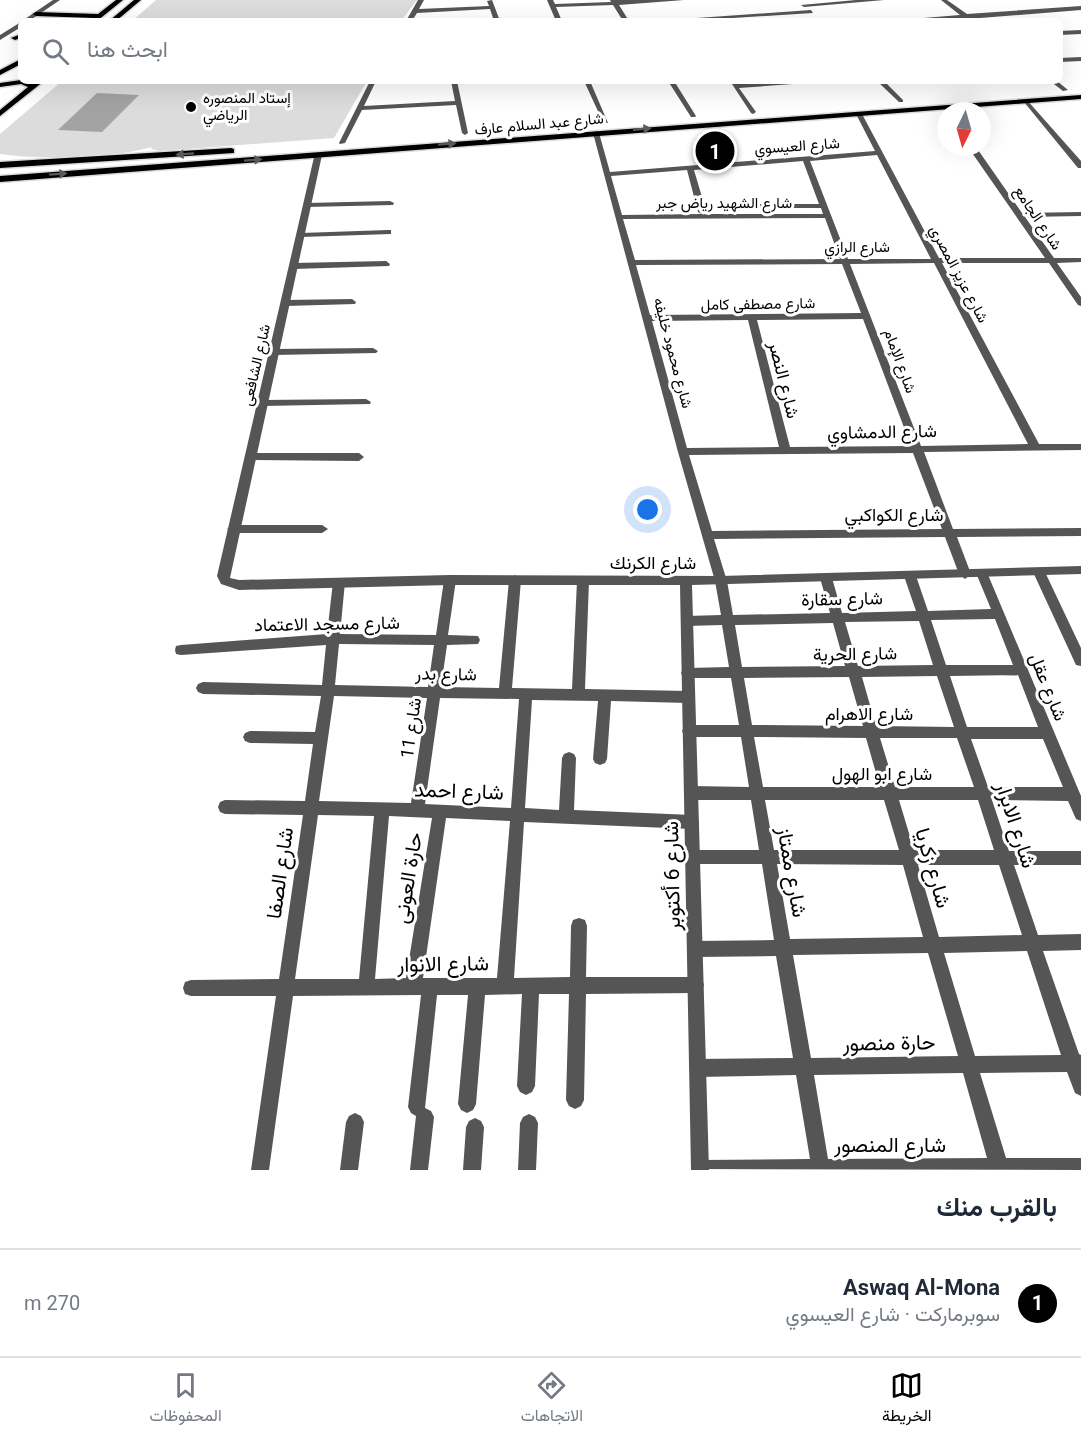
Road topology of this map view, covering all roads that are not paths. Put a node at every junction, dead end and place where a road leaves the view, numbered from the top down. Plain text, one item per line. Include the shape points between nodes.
1 (57, 0) edge
2 (120, 0) edge
3 (138, 0) edge
4 (421, 0) edge
5 (490, 0) edge
6 (666, 0) edge
7 (672, 0) edge
8 (681, 0) edge
9 (799, 0) edge
10 (881, 0) edge
11 (944, 0) edge
12 (1071, 0) edge
13 (614, 2) edge
14 (551, 3) edge
15 (804, 5) junction
16 (492, 7) junction
17 (1081, 7) edge
18 (414, 11) junction
19 (36, 14) junction
20 (100, 16) junction
21 (966, 16) junction
22 (30, 18) edge
23 (97, 18) edge
24 (116, 18) edge
25 (410, 18) edge
26 (496, 18) edge
27 (558, 18) edge
28 (624, 18) edge
29 (686, 18) edge
30 (729, 18) edge
31 (936, 18) edge
32 (968, 18) edge
33 (18, 26) edge
34 (1081, 32) edge
35 (1063, 33) edge
36 (0, 38) edge
37 (1081, 59) edge
38 (1063, 60) edge
39 (18, 63) edge
40 (0, 73) edge
41 (18, 83) edge
42 (37, 84) edge
43 (371, 84) edge
44 (455, 84) edge
45 (588, 84) edge
46 (673, 84) edge
47 (734, 84) edge
48 (883, 84) edge
49 (1057, 84) edge
50 (0, 85) edge
51 (1081, 89) edge
52 (1065, 90) junction
53 (1081, 97) edge
54 (901, 101) junction
55 (1026, 102) junction
56 (458, 103) junction
57 (991, 105) edge
58 (358, 108) junction
59 (937, 110) edge
60 (753, 112) junction
61 (0, 114) edge
62 (859, 114) junction
63 (693, 116) junction
64 (606, 122) junction
65 (596, 133) junction
66 (465, 134) junction
67 (342, 143) junction
68 (880, 153) junction
69 (318, 154) junction
70 (978, 156) edge
71 (806, 159) junction
72 (0, 165) edge
73 (1081, 166) edge
74 (690, 168) junction
75 (608, 174) junction
76 (0, 179) edge
77 (390, 202) dead end
78 (307, 206) junction
79 (700, 206) junction
80 (825, 206) junction
81 (1081, 214) edge
82 (1020, 215) junction
83 (703, 216) junction
84 (829, 216) junction
85 (620, 217) junction
86 (388, 232) dead end
87 (301, 235) junction
88 (937, 260) junction
89 (1051, 260) junction
90 (1081, 260) edge
91 (846, 261) junction
92 (633, 263) junction
93 (386, 264) dead end
94 (294, 266) junction
95 (352, 302) dead end
96 (286, 303) junction
97 (1081, 303) edge
98 (867, 316) junction
99 (752, 317) junction
100 (648, 318) junction
101 (373, 351) dead end
102 (274, 352) junction
103 (366, 402) dead end
104 (262, 404) junction
105 (1035, 447) junction
106 (1081, 447) edge
107 (916, 448) junction
108 (785, 450) junction
109 (683, 452) junction
110 (250, 457) junction
111 (358, 457) dead end
112 (233, 529) junction
113 (322, 529) dead end
114 (1081, 532) edge
115 (950, 533) junction
116 (707, 535) junction
117 (1081, 570) edge
118 (1039, 572) junction
119 (982, 573) junction
120 (965, 574) junction
121 (910, 576) junction
122 (826, 578) junction
123 (450, 580) junction
124 (515, 580) junction
125 (225, 581) joint
126 (583, 581) junction
127 (721, 581) junction
128 (339, 582) junction
129 (686, 582) junction
130 (999, 614) junction
131 (924, 615) junction
132 (838, 617) junction
133 (728, 620) junction
134 (687, 621) junction
135 (334, 639) junction
136 (441, 640) junction
137 (474, 640) dead end
138 (181, 650) dead end
139 (1081, 661) edge
140 (1022, 670) junction
141 (942, 671) junction
142 (854, 672) junction
143 (688, 673) junction
144 (737, 673) junction
145 (203, 688) dead end
146 (328, 690) junction
147 (434, 692) junction
148 (505, 693) junction
149 (526, 694) junction
150 (578, 694) junction
151 (604, 695) junction
152 (688, 696) junction
153 (689, 731) junction
154 (747, 731) junction
155 (872, 732) junction
156 (963, 733) junction
157 (1048, 733) junction
158 (250, 737) dead end
159 (320, 738) junction
160 (569, 758) dead end
161 (600, 759) dead end
162 (691, 793) junction
163 (757, 794) junction
164 (890, 794) junction
165 (983, 794) junction
166 (1073, 794) junction
167 (225, 807) dead end
168 (310, 808) junction
169 (382, 809) junction
170 (417, 810) junction
171 (440, 811) junction
172 (1081, 814) edge
173 (517, 815) junction
174 (566, 817) junction
175 (692, 822) junction
176 (693, 857) junction
177 (768, 857) junction
178 (909, 858) junction
179 (1005, 858) junction
180 (1081, 858) edge
181 (579, 926) dead end
182 (1081, 942) edge
183 (1033, 943) junction
184 (934, 945) junction
185 (784, 948) junction
186 (695, 949) junction
187 (696, 985) junction
188 (505, 986) junction
189 (531, 986) junction
190 (577, 986) junction
191 (366, 987) junction
192 (422, 987) junction
193 (477, 987) junction
194 (191, 988) dead end
195 (285, 988) junction
196 (969, 1064) junction
197 (1077, 1064) edge
198 (803, 1066) junction
199 (698, 1068) junction
200 (526, 1086) dead end
201 (1081, 1087) edge
202 (575, 1100) dead end
203 (467, 1104) dead end
204 (355, 1122) dead end
205 (529, 1123) dead end
206 (475, 1127) dead end
207 (1081, 1167) edge
208 (700, 1169) edge
209 (821, 1169) edge
210 (999, 1169) edge
211 (260, 1170) edge
212 (349, 1170) edge
213 (419, 1170) edge
214 (472, 1170) edge
215 (526, 1170) edge

1 - 19 street
2 - 20 main road
3 - 24 main road
4 - 18 street
5 - 16 street
6 - 7 street
6 - 13 street
7 - 8 street
7 - 29 street
9 - 15 street
10 - 15 street
11 - 21 street
12 - 17 street
13 - 14 street
13 - 28 street
14 - 27 street
15 - 30 street via 813,14
16 - 18 street
16 - 26 street
17 - 21 street
18 - 25 street
19 - 20 main road
19 - 22 street
20 - 23 main road
21 - 31 street
21 - 32 street
33 - 36 street
34 - 35 street
37 - 38 street
39 - 40 main road
41 - 50 main road
42 - 61 main road
43 - 58 street
44 - 56 street
45 - 64 street
46 - 63 street
47 - 60 street
48 - 54 street
49 - 52 street
51 - 52 main road, شارع عبد السلام عارف
52 - 54 main road, شارع عبد السلام عارف
53 - 55 main road, شارع عبد السلام عارف
54 - 60 main road, شارع عبد السلام عارف
55 - 57 main road, شارع عبد السلام عارف
55 - 73 street
56 - 58 street
56 - 66 street
58 - 67 street
59 - 62 main road, شارع عبد السلام عارف
60 - 63 main road, شارع عبد السلام عارف
65 -> 62 main road, شارع عبد السلام عارف
62 - 68 street, شارع عزيز المصري
63 - 64 main road, شارع عبد السلام عارف
64 - 66 main road, شارع عبد السلام عارف
69 -> 65 main road, شارع عبد السلام عارف
65 - 75 street, شارع محمود خليفه
66 - 67 main road, شارع عبد السلام عارف
67 -> 72 main road, شارع عبد السلام عارف
68 - 71 street, شارع العيسوي
68 - 88 street, شارع عزيز المصري
76 -> 69 main road, شارع عبد السلام عارف
69 - 78 street, شارع الشافعى
70 - 82 street, شارع الجامع
71 - 74 street, شارع العيسوي
71 - 80 street, شارع الإمام
74 - 75 street, شارع العيسوي
74 - 79 street
75 - 85 street, شارع محمود خليفه
77 - 78 street
78 - 87 street, شارع الشافعى
79 - 80 street, شارع الشهيد رياض جبر
79 - 83 street
80 - 84 street, شارع الإمام
81 - 82 street
82 - 89 street, شارع الجامع
83 - 84 street, شارع الشهيد رياض جبر
83 - 85 street, شارع الشهيد رياض جبر
84 - 91 street, شارع الإمام
85 - 92 street, شارع محمود خليفه
86 - 87 street
87 - 94 street, شارع الشافعى
88 - 89 street, شارع الرازي
88 - 91 street, شارع الرازي
88 - 105 street, شارع عزيز المصري
89 - 90 street, شارع الرازي
89 - 97 street, شارع الجامع
91 - 92 street, شارع الرازي
91 - 98 street, شارع الإمام
92 - 100 street, شارع محمود خليفه
93 - 94 street
94 - 96 street, شارع الشافعى
95 - 96 street
96 - 102 street, شارع الشافعى
98 - 99 street, شارع مصطفى كامل
98 - 107 street, شارع الإمام
99 - 100 street, شارع مصطفى كامل
99 - 108 street, شارع النصر
100 - 109 street, شارع محمود خليفه
101 - 102 street
102 - 104 street, شارع الشافعى
103 - 104 street
104 - 110 street, شارع الشافعى
105 - 106 street, شارع الدمشاوي
105 - 107 street, شارع الدمشاوي
107 - 108 street, شارع الدمشاوي
107 - 115 street, شارع الإمام
108 - 109 street, شارع الدمشاوي
109 - 116 street, شارع محمود خليفه
110 - 111 street
110 - 112 street, شارع الشافعى
112 - 113 street
112 - 125 street, شارع الشافعى
114 - 115 street, شارع الكواكبي
115 - 116 street, شارع الكواكبي
115 - 120 street, شارع الإمام
116 - 127 street, شارع محمود خليفه
117 - 118 street, شارع الكرنك
118 - 119 street, شارع الكرنك
118 - 139 street
119 - 120 street, شارع الكرنك
119 - 130 street, شارع عقل
120 - 121 street, شارع الكرنك
121 - 122 street, شارع الكرنك
121 - 131 street, شارع الابرار
122 - 127 street, شارع الكرنك
122 - 132 street, شارع زكريا
123 - 124 street, شارع الكرنك
123 - 128 street, شارع الكرنك
123 - 136 street, شارع 11
124 - 126 street, شارع الكرنك
124 - 148 street
125 - 128 street, شارع الكرنك via 239,585
126 - 129 street, شارع الكرنك
126 - 150 street
127 - 129 street, شارع الكرنك
127 - 133 street, شارع ممتاز
128 - 135 street, شارع الصفا
129 - 134 street, شارع 6 أكتوبر
130 - 131 street, شارع سقارة
130 - 140 street, شارع عقل
131 - 132 street, شارع سقارة
131 - 141 street, شارع الابرار
132 - 133 street, شارع سقارة
132 - 142 street, شارع زكريا
133 - 134 street, شارع سقارة
133 - 144 street, شارع ممتاز
134 - 143 street, شارع 6 أكتوبر
135 - 136 street, شارع مسجد الاعتماد
135 - 138 street, شارع مسجد الاعتماد
135 - 146 street, شارع الصفا
136 - 137 street, شارع مسجد الاعتماد
136 - 147 street, شارع 11
140 - 141 street, شارع الحرية
140 - 157 street, شارع عقل
141 - 142 street, شارع الحرية
141 - 156 street, شارع الابرار
142 - 144 street, شارع الحرية
142 - 155 street, شارع زكريا
143 - 144 street, شارع الحرية
143 - 152 street, شارع 6 أكتوبر
144 - 154 street, شارع ممتاز
145 - 146 street, شارع بدر
146 - 147 street, شارع بدر
146 - 159 street, شارع الصفا
147 - 148 street, شارع بدر
147 - 170 street, شارع 11
148 - 149 street, شارع بدر
149 - 150 street, شارع بدر
149 - 173 street
150 - 151 street, شارع بدر
151 - 152 street, شارع بدر
151 - 161 street
152 - 153 street, شارع 6 أكتوبر
153 - 154 street, شارع الاهرام
153 - 162 street, شارع 6 أكتوبر
154 - 155 street, شارع الاهرام
154 - 163 street, شارع ممتاز
155 - 156 street, شارع الاهرام
155 - 164 street, شارع زكريا
156 - 157 street, شارع الاهرام
156 - 165 street, شارع الابرار
157 - 166 street, شارع عقل
158 - 159 street
159 - 168 street, شارع الصفا
160 - 174 street
162 - 163 street, شارع ابو الهول
162 - 175 street, شارع 6 أكتوبر
163 - 164 street, شارع ابو الهول
163 - 177 street, شارع ممتاز
164 - 165 street, شارع ابو الهول
164 - 178 street, شارع زكريا
165 - 166 street, شارع ابو الهول
165 - 179 street, شارع الابرار
166 - 172 street, شارع عقل
167 - 168 street, شارع احمد
168 - 169 street, شارع احمد
168 - 195 street, شارع الصفا
169 - 170 street, شارع احمد
169 - 191 street
170 - 171 street, شارع احمد
171 - 173 street, شارع احمد
171 - 192 street, حارة العونى
173 - 174 street, شارع احمد
173 - 188 street
174 - 175 street, شارع احمد
175 - 176 street, شارع 6 أكتوبر
176 - 177 street
176 - 186 street, شارع 6 أكتوبر
177 - 178 street
177 - 185 street, شارع ممتاز
178 - 179 street
178 - 184 street, شارع زكريا
179 - 180 street
179 - 183 street, شارع الابرار
181 - 190 street
182 - 183 street
183 - 184 street
183 - 197 street, شارع الابرار
184 - 185 street
184 - 196 street, شارع زكريا
185 - 186 street
185 - 198 street, شارع ممتاز
186 - 187 street, شارع 6 أكتوبر
187 - 190 street, شارع الانوار
187 - 199 street, شارع 6 أكتوبر
188 - 189 street, شارع الانوار
188 - 193 street, شارع الانوار
189 - 190 street, شارع الانوار
189 - 200 street
190 - 202 street
191 - 192 street, شارع الانوار
191 - 195 street, شارع الانوار
192 - 193 street, شارع الانوار
192 - 213 street, حارة العونى
193 - 203 street
194 - 195 street, شارع الانوار
195 - 211 street, شارع الصفا
196 - 197 street, حارة منصور
196 - 198 street, حارة منصور
196 - 210 street, شارع زكريا
197 - 201 street, شارع الابرار
198 - 199 street, حارة منصور
198 - 209 street, شارع ممتاز
199 - 208 street, شارع 6 أكتوبر
204 - 212 street
205 - 215 street
206 - 214 street
207 - 210 street, شارع المنصور
208 - 209 street, شارع المنصور
209 - 210 street, شارع المنصور

